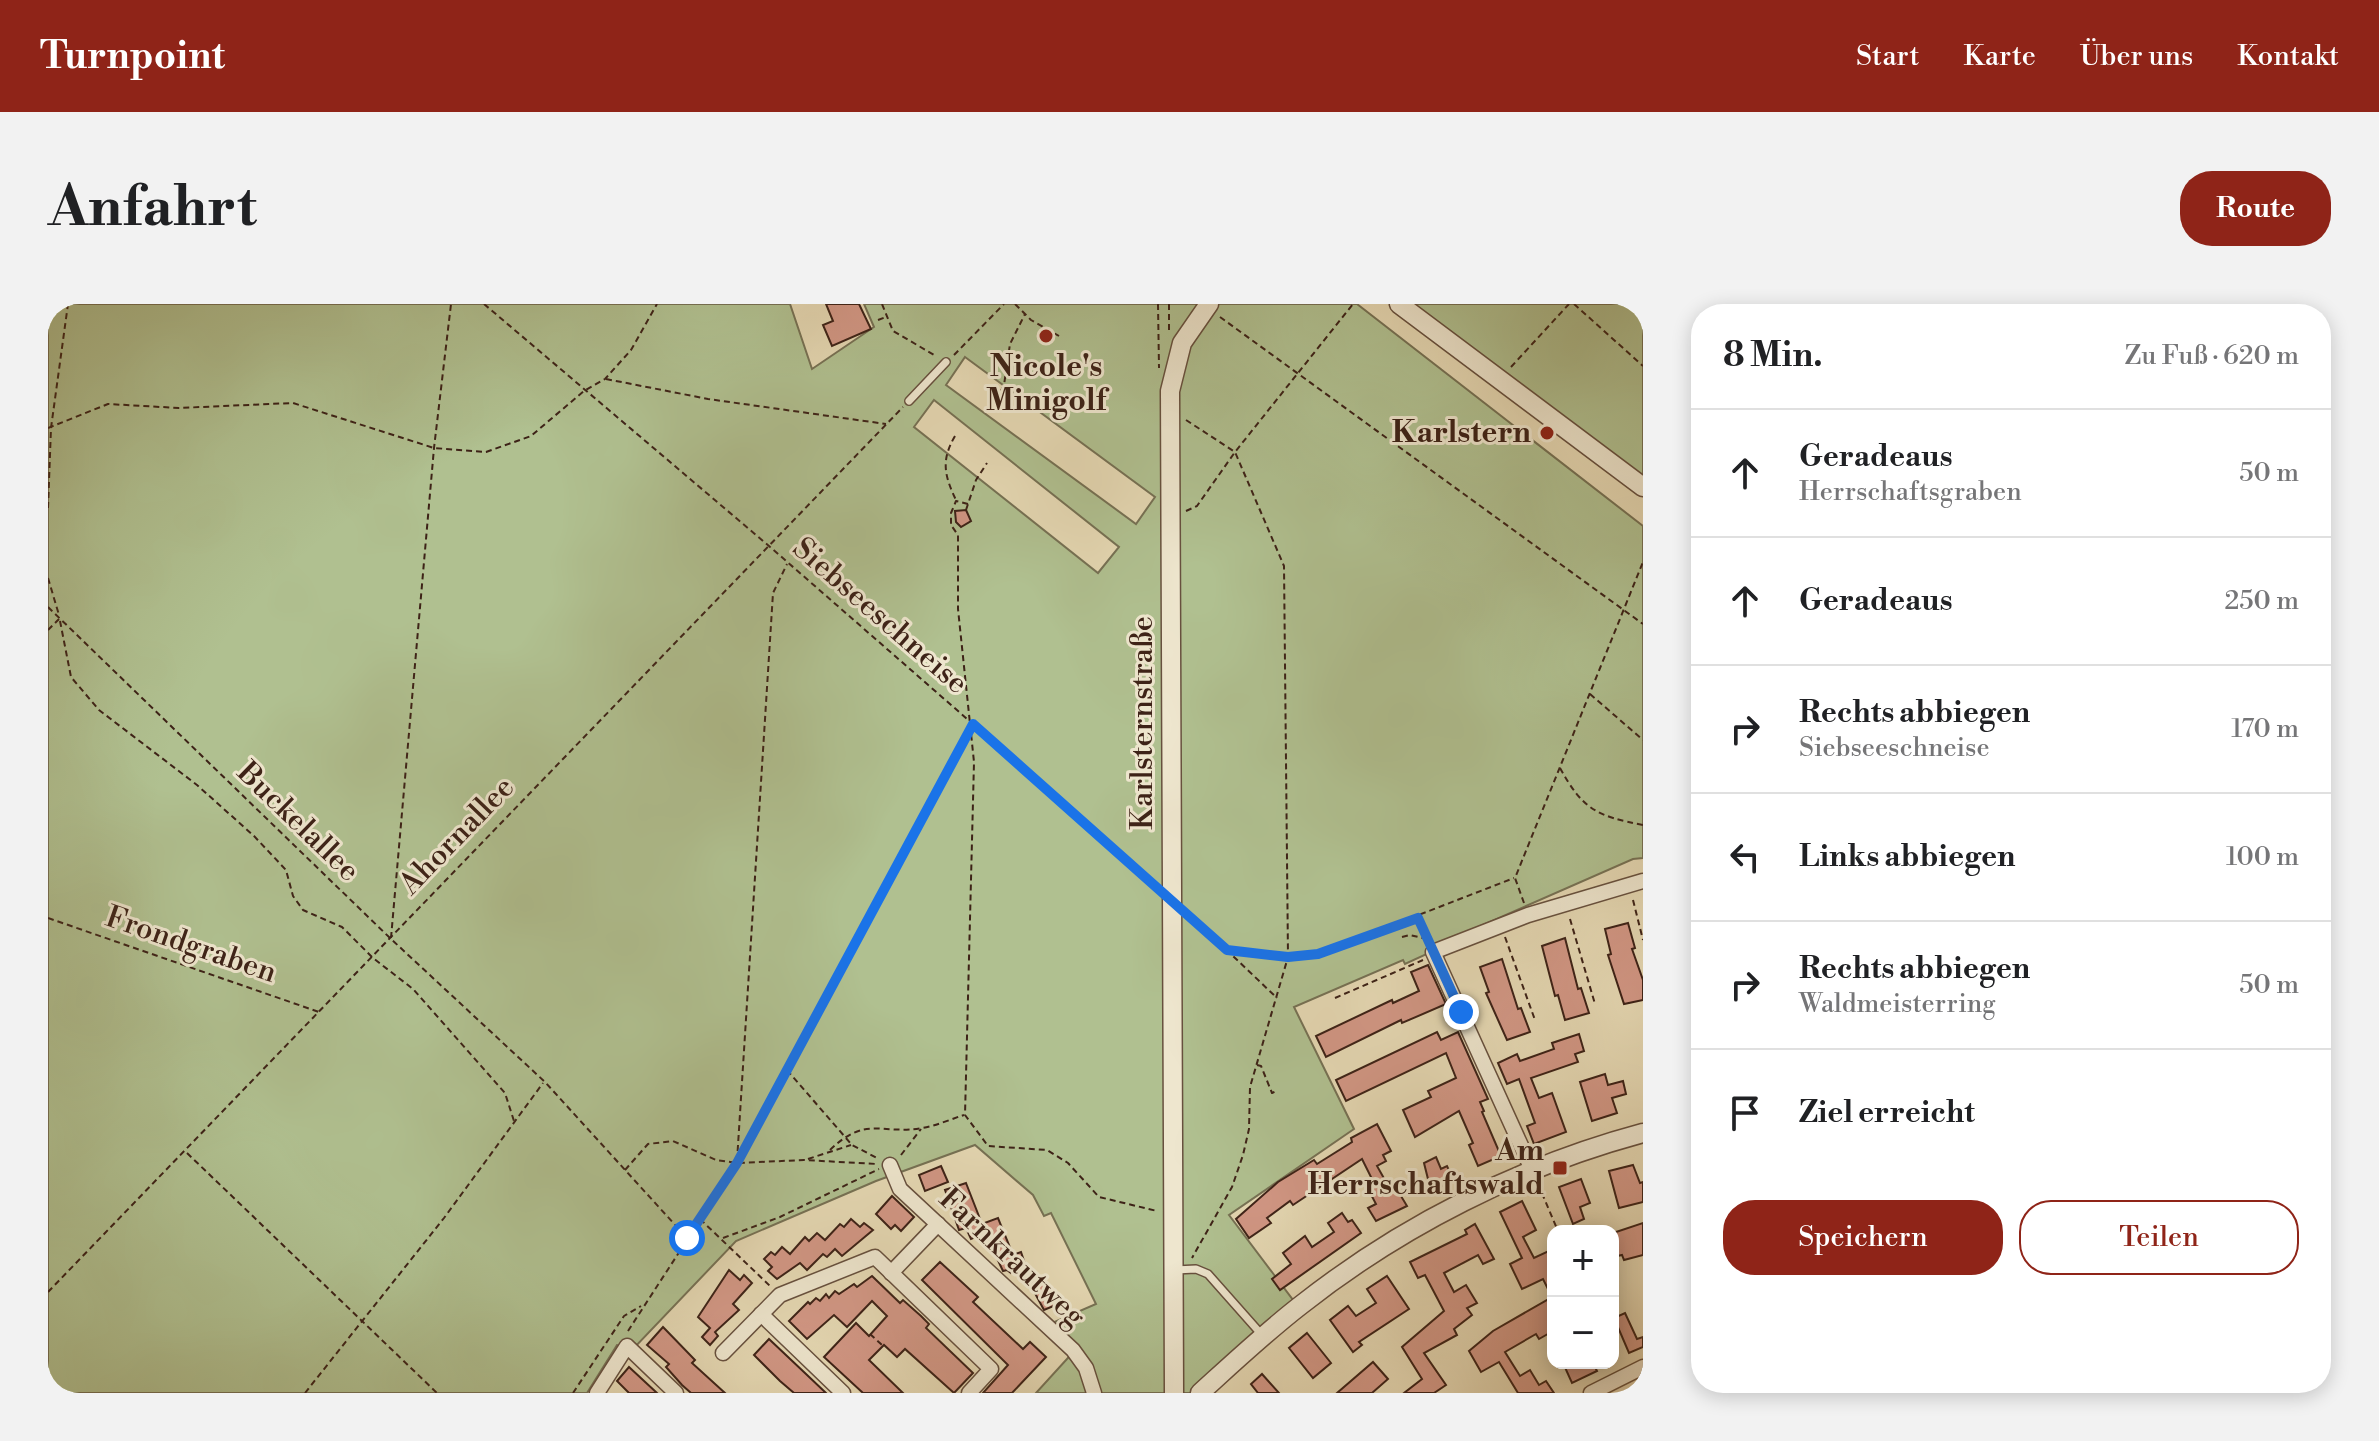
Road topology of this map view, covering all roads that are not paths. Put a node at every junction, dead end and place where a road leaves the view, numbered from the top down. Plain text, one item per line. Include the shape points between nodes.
1 (1399, 304) edge
2 (1208, 305) edge
3 (946, 362) road end
4 (909, 401) dead end
5 (1643, 487) edge
6 (1636, 883) edge
7 (1643, 1133) edge
8 (890, 1165) road end
9 (1533, 1172) junction
10 (938, 1224) junction
11 (1179, 1270) junction
12 (891, 1273) junction
13 (761, 1314) junction
14 (1263, 1337) junction
15 (723, 1353) dead end
16 (1643, 1367) edge
17 (597, 1393) edge
18 (676, 1393) edge
19 (843, 1393) edge
20 (969, 1393) edge
21 (1094, 1393) edge
22 (1174, 1393) edge
23 (1200, 1393) edge
24 (1591, 1393) edge

1 - 5 street
2 - 11 street, Karlsternstraße via 1182,343 1169,410
3 - 4 lane
6 - 9 street via 1565,902 1433,952
7 - 9 street
8 - 10 street, Farnkrautweg via 900,1189
9 - 14 street via 1456,1206 1386,1246
10 - 12 street
10 - 21 street, Farnkrautweg via 1073,1350
11 - 14 lane via 1196,1269 1212,1277
11 - 22 street, Karlsternstraße
12 - 13 street via 875,1257 780,1295
12 - 20 street via 991,1369
13 - 15 street
13 - 19 street
14 - 23 street
16 - 24 street
17 - 18 street via 627,1346

